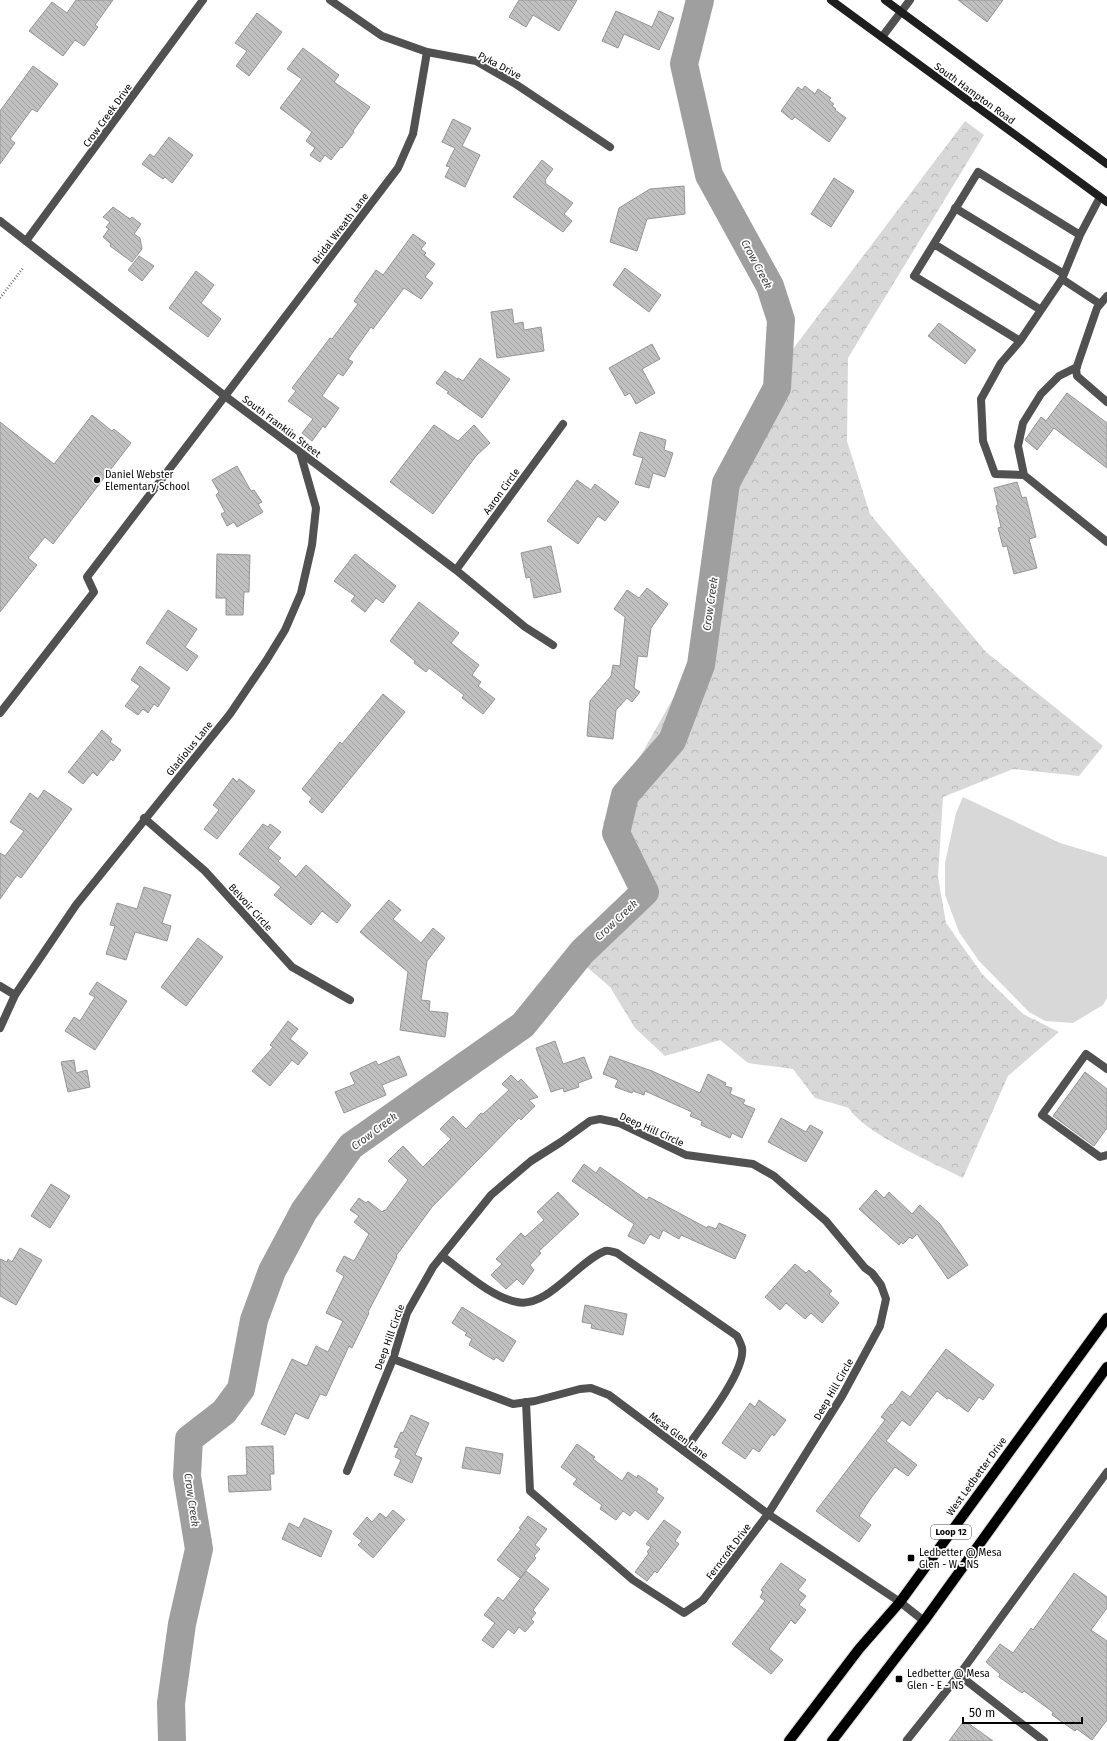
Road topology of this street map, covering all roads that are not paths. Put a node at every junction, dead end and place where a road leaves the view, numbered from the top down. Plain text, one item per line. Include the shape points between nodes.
1 (203, 0) edge
2 (330, 0) edge
3 (831, 0) edge
4 (885, 0) edge
5 (910, 0) edge
6 (901, 12) junction
7 (882, 38) junction
8 (427, 52) junction
9 (610, 146) dead end
10 (1107, 164) edge
11 (1100, 197) junction
12 (1107, 202) edge
13 (955, 208) junction
14 (0, 221) edge
15 (1080, 235) junction
16 (26, 241) junction
17 (934, 244) junction
18 (1063, 277) junction
19 (1107, 296) edge
20 (1100, 304) junction
21 (1041, 310) junction
22 (1020, 340) junction
23 (1077, 367) junction
24 (225, 396) junction
25 (1107, 402) edge
26 (563, 424) dead end
27 (300, 452) junction
28 (1024, 474) junction
29 (1107, 542) edge
30 (456, 570) junction
31 (553, 645) dead end
32 (0, 713) edge
33 (144, 818) junction
34 (0, 986) edge
35 (15, 995) junction
36 (350, 1000) dead end
37 (0, 1028) edge
38 (1107, 1069) edge
39 (1107, 1155) edge
40 (442, 1256) junction
41 (1107, 1318) edge
42 (392, 1359) junction
43 (1107, 1367) edge
44 (526, 1402) junction
45 (684, 1451) junction
46 (347, 1471) dead end
47 (1107, 1472) edge
48 (768, 1514) junction
49 (900, 1602) junction
50 (924, 1621) junction
51 (959, 1674) junction
52 (908, 1740) edge
53 (789, 1741) edge
54 (832, 1741) edge
55 (1044, 1741) edge

1 - 16 street, Crow Creek Drive
2 - 8 street, Pyka Drive via 382,36
3 - 7 main road, South Hampton Road
4 - 6 main road
5 - 6 street
6 - 7 street
6 - 10 main road
7 - 11 main road, South Hampton Road
8 - 9 street, Pyka Drive via 476,61
8 - 24 street, Bridal Wreath Lane via 412,134 398,168
11 - 12 main road, South Hampton Road
11 - 15 street
13 - 15 street via 978,172
13 - 17 street
13 - 18 street
14 - 16 street, South Franklin Street
15 - 18 street
16 - 24 street, South Franklin Street
17 - 21 street
17 - 22 street via 914,276
18 - 20 street
18 - 21 street
19 - 20 street
20 - 23 street
21 - 22 street
22 - 28 street via 1001,363 981,399 983,441 995,474
23 - 25 street via 1077,376
23 - 28 street via 1059,376 1041,394 1023,423 1018,446
24 - 27 street, South Franklin Street
24 - 32 street, Bridal Wreath Lane via 87,577 94,592
26 - 30 street, Aaron Circle
27 - 30 street, South Franklin Street
27 - 33 street, Gladiolus Lane via 316,508 312,545 298,601 278,642 234,707
28 - 29 street
30 - 31 street, South Franklin Street via 525,627
33 - 35 street, Gladiolus Lane via 76,905
33 - 36 street, Belvoir Circle via 204,871 292,967
34 - 35 street
35 - 37 street, Gladiolus Lane
38 - 39 street via 1086,1054 1042,1115 1100,1157
40 - 42 street, Deep Hill Circle via 407,1313
40 - 45 street via 497,1295 519,1303 530,1303 557,1287 599,1255 610,1251 617,1253 737,1336 742,1348 735,1372 726,1391
40 - 48 street, Deep Hill Circle via 492,1195 531,1161 590,1121 600,1119 619,1123 686,1155 753,1164 774,1176 826,1221 882,1285 886,1299 880,1326 842,1396
41 - 49 main road, West Ledbetter Drive / Loop 12
42 - 44 street, Mesa Glen Lane via 513,1404
42 - 46 street, Deep Hill Circle
43 - 50 main road, Loop 12
44 - 45 street, Mesa Glen Lane via 591,1388 609,1395
44 - 48 street, Ferncroft Drive via 530,1491 634,1580 684,1613 703,1600
45 - 48 street, Mesa Glen Lane
47 - 51 street
48 - 49 street, Mesa Glen Lane
49 - 50 street, Mesa Glen Lane
49 - 53 main road, West Ledbetter Drive / Loop 12 via 859,1649
50 - 54 main road, Loop 12
51 - 52 street
51 - 55 street

